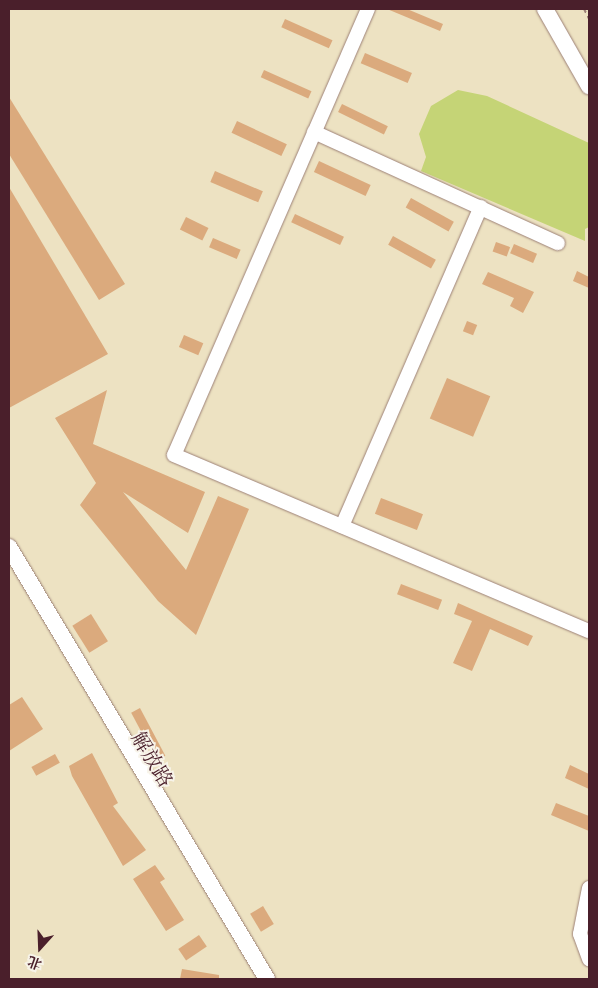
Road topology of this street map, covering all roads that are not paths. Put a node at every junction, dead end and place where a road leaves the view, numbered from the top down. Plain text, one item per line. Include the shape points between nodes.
1 (367, 9) edge
2 (545, 9) edge
3 (556, 9) edge
4 (589, 66) edge
5 (589, 86) edge
6 (314, 132) junction
7 (481, 207) junction
8 (558, 243) dead end
9 (342, 526) junction
10 (9, 547) edge
11 (9, 563) edge
12 (589, 631) edge
13 (589, 888) edge
14 (589, 959) edge
15 (256, 979) edge
16 (267, 979) edge

1 - 6 street
2 - 5 main road
3 - 4 main road
6 - 7 street
6 - 9 street via 174,454
7 - 8 street
7 - 9 street
9 - 12 street
10 - 16 main road
11 - 15 main road, 解放路
13 - 14 street via 580,934

